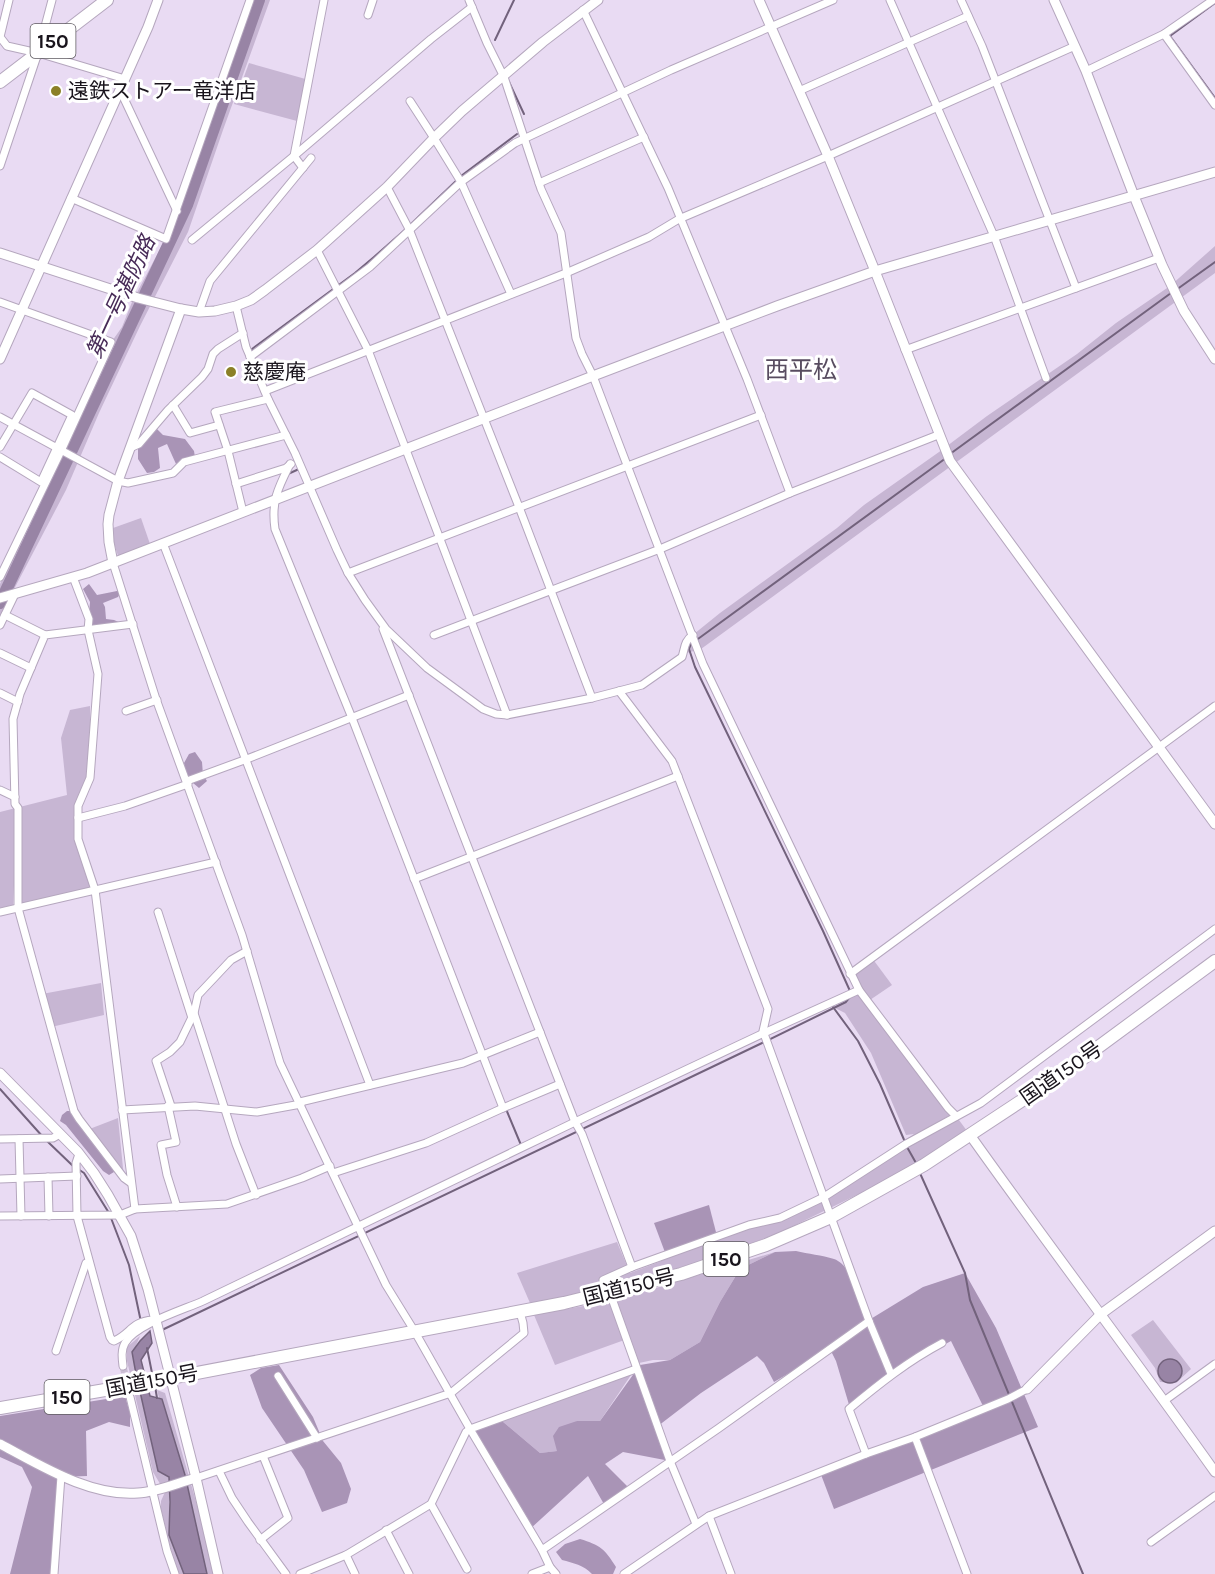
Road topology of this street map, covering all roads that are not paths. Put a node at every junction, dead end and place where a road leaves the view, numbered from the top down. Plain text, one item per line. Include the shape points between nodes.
1 (9, 0) edge
2 (52, 0) edge
3 (107, 0) edge
4 (158, 0) edge
5 (250, 0) edge
6 (324, 0) edge
7 (373, 0) edge
8 (598, 0) edge
9 (759, 0) edge
10 (833, 0) edge
11 (890, 0) edge
12 (961, 0) edge
13 (1054, 0) edge
14 (1213, 0) edge
15 (470, 4) edge
16 (583, 10) junction
17 (368, 15) dead end
18 (968, 15) junction
19 (771, 26) junction
20 (1164, 34) junction
21 (909, 42) junction
22 (1075, 46) junction
23 (38, 53) junction
24 (1086, 71) junction
25 (504, 77) junction
26 (124, 80) junction
27 (0, 82) edge
28 (996, 82) junction
29 (120, 90) junction
30 (799, 91) junction
31 (622, 92) junction
32 (410, 101) dead end
33 (1214, 102) edge
34 (938, 107) junction
35 (644, 137) junction
36 (434, 138) junction
37 (525, 139) junction
38 (294, 156) junction
39 (828, 156) junction
40 (311, 158) dead end
41 (0, 166) edge
42 (303, 168) junction
43 (1215, 172) edge
44 (461, 182) junction
45 (539, 183) junction
46 (387, 187) junction
47 (1134, 196) junction
48 (71, 198) junction
49 (177, 211) junction
50 (680, 219) junction
51 (1049, 219) junction
52 (408, 228) junction
53 (994, 236) junction
54 (192, 240) dead end
55 (317, 250) junction
56 (0, 252) edge
57 (1159, 258) junction
58 (41, 265) junction
59 (875, 271) junction
60 (566, 273) junction
61 (336, 287) junction
62 (1076, 288) junction
63 (511, 294) junction
64 (0, 302) edge
65 (237, 306) junction
66 (1020, 308) junction
67 (22, 309) junction
68 (181, 309) junction
69 (199, 312) junction
70 (445, 320) junction
71 (725, 326) junction
72 (243, 333) junction
73 (368, 350) junction
74 (905, 350) junction
75 (252, 356) junction
76 (0, 359) edge
77 (1215, 359) edge
78 (593, 376) junction
79 (1046, 378) dead end
80 (265, 391) junction
81 (268, 399) junction
82 (173, 405) junction
83 (761, 415) junction
84 (0, 417) edge
85 (484, 418) junction
86 (13, 424) junction
87 (219, 425) junction
88 (286, 435) junction
89 (939, 435) junction
90 (0, 447) edge
91 (130, 448) junction
92 (405, 449) junction
93 (60, 451) junction
94 (228, 451) junction
95 (0, 458) edge
96 (299, 462) junction
97 (290, 464) junction
98 (628, 466) junction
99 (118, 482) junction
100 (236, 484) junction
101 (309, 487) junction
102 (790, 493) junction
103 (275, 500) junction
104 (519, 507) junction
105 (243, 512) junction
106 (440, 538) junction
107 (163, 543) junction
108 (660, 549) junction
109 (113, 563) junction
110 (348, 573) junction
111 (0, 577) edge
112 (74, 577) junction
113 (551, 591) junction
114 (13, 595) junction
115 (0, 598) edge
116 (5, 615) junction
117 (380, 621) junction
118 (472, 621) junction
119 (133, 624) junction
120 (0, 625) edge
121 (88, 630) junction
122 (45, 635) junction
123 (434, 635) dead end
124 (693, 635) junction
125 (0, 653) edge
126 (31, 668) junction
127 (619, 691) junction
128 (0, 693) edge
129 (409, 695) junction
130 (592, 698) junction
131 (157, 700) junction
132 (18, 702) junction
133 (1215, 706) edge
134 (126, 711) dead end
135 (507, 715) junction
136 (352, 718) junction
137 (1159, 747) junction
138 (247, 759) junction
139 (678, 776) junction
140 (187, 783) junction
141 (0, 790) edge
142 (15, 797) junction
143 (78, 818) junction
144 (1215, 824) edge
145 (471, 856) junction
146 (216, 862) junction
147 (414, 879) junction
148 (95, 890) junction
149 (18, 908) junction
150 (0, 912) edge
151 (158, 912) dead end
152 (1215, 929) edge
153 (247, 951) junction
154 (1215, 961) edge
155 (850, 974) junction
156 (856, 991) junction
157 (193, 1016) junction
158 (540, 1032) junction
159 (764, 1034) junction
160 (483, 1055) junction
161 (0, 1073) edge
162 (560, 1084) junction
163 (370, 1085) junction
164 (300, 1103) junction
165 (169, 1106) junction
166 (503, 1108) junction
167 (225, 1109) junction
168 (122, 1110) junction
169 (956, 1116) junction
170 (575, 1122) junction
171 (60, 1134) junction
172 (970, 1135) junction
173 (0, 1139) edge
174 (19, 1139) junction
175 (79, 1154) junction
176 (332, 1170) junction
177 (77, 1176) junction
178 (48, 1177) junction
179 (20, 1178) junction
180 (0, 1179) edge
181 (131, 1183) junction
182 (256, 1194) junction
183 (824, 1197) junction
184 (177, 1207) junction
185 (135, 1209) junction
186 (120, 1215) junction
187 (0, 1216) edge
188 (21, 1216) junction
189 (49, 1216) junction
190 (77, 1216) junction
191 (831, 1217) junction
192 (359, 1227) junction
193 (1215, 1231) edge
194 (90, 1262) junction
195 (632, 1267) junction
196 (608, 1293) junction
197 (520, 1312) junction
198 (1101, 1314) junction
199 (869, 1321) junction
200 (156, 1322) junction
201 (415, 1332) junction
202 (942, 1344) dead end
203 (56, 1351) dead end
204 (1215, 1364) edge
205 (123, 1366) tunnel mouth
206 (636, 1369) junction
207 (891, 1374) junction
208 (278, 1376) dead end
209 (167, 1378) junction
210 (1026, 1389) joint
211 (132, 1391) junction
212 (451, 1393) junction
213 (1164, 1401) junction
214 (0, 1408) edge
215 (470, 1429) junction
216 (915, 1437) junction
217 (316, 1438) junction
218 (0, 1444) edge
219 (866, 1454) junction
220 (263, 1456) junction
221 (670, 1461) junction
222 (219, 1471) junction
223 (1215, 1472) edge
224 (61, 1476) junction
225 (193, 1479) junction
226 (152, 1491) junction
227 (1215, 1496) edge
228 (431, 1504) junction
229 (709, 1516) junction
230 (696, 1524) junction
231 (386, 1530) junction
232 (260, 1539) junction
233 (1151, 1542) dead end
234 (542, 1550) junction
235 (346, 1555) junction
236 (550, 1567) junction
237 (467, 1569) dead end
238 (54, 1574) edge
239 (175, 1574) edge
240 (218, 1574) edge
241 (286, 1574) edge
242 (300, 1574) edge
243 (355, 1574) edge
244 (409, 1574) edge
245 (532, 1574) edge
246 (556, 1574) edge
247 (624, 1574) edge
248 (731, 1574) edge
249 (967, 1574) edge

1 - 23 street via 0,38 7,46
2 - 23 street
3 - 23 highway, 150
4 - 26 street
5 - 49 street
6 - 38 street
7 - 17 street
8 - 16 street
9 - 19 street
10 - 19 street
11 - 21 street
12 - 18 street
13 - 22 street
14 - 20 street
15 - 25 street
15 - 38 street
16 - 25 street
16 - 31 street
18 - 21 street
18 - 28 street
19 - 30 street
19 - 31 street
20 - 24 street
20 - 33 street
21 - 30 street
21 - 34 street
22 - 24 street
22 - 28 street
23 - 26 street
23 - 27 highway, 150
23 - 41 street
24 - 47 street
25 - 36 street
25 - 37 street
26 - 29 street
28 - 34 street
28 - 51 street
29 - 48 street
29 - 49 street
30 - 39 street
31 - 35 street
31 - 37 street
32 - 36 street
34 - 39 street
34 - 53 street
35 - 45 street
35 - 50 street
36 - 44 street
36 - 46 street
37 - 44 street
37 - 45 street
38 - 42 street
38 - 54 street
39 - 50 street
39 - 59 street
40 - 42 street
42 - 69 street via 210,281
43 - 47 street
44 - 52 street
44 - 63 street
45 - 60 street via 561,233
46 - 52 street
46 - 55 street
47 - 51 street
47 - 57 street
48 - 49 street via 166,239
48 - 58 street
50 - 60 street
50 - 71 street
51 - 53 street
51 - 62 street
52 - 61 street via 370,267
52 - 70 street
53 - 59 street
53 - 66 street
55 - 61 street
55 - 65 street via 258,295
56 - 58 street
57 - 62 street
57 - 77 street via 1184,311
58 - 67 street
58 - 68 street
59 - 71 street
59 - 74 street
60 - 63 street
60 - 78 street via 576,338
61 - 73 street
61 - 75 street
62 - 66 street
63 - 70 street
64 - 67 street
65 - 69 street
65 - 72 street
66 - 74 street
66 - 79 street
67 - 76 street
67 - 93 street via 111,342
68 - 69 street
68 - 91 street
70 - 73 street
70 - 85 street
71 - 78 street
71 - 83 street
72 - 75 street
72 - 82 street via 213,354 208,369
73 - 80 street
73 - 92 street
74 - 89 street
75 - 80 street
78 - 85 street
78 - 98 street
80 - 81 street
81 - 87 street via 215,412
81 - 88 street
82 - 87 street via 190,433
82 - 91 street via 139,444
83 - 98 street
83 - 102 street
84 - 86 street
85 - 92 street
85 - 104 street
86 - 90 street
86 - 93 street
86 - 93 street via 32,393 72,415
87 - 94 street
88 - 94 street
88 - 96 street
89 - 102 street
89 - 137 street via 948,457
91 - 99 street
92 - 101 street
92 - 106 street
93 - 95 street via 41,482
93 - 99 street
93 - 111 street
94 - 99 street via 184,462 173,474
94 - 100 street
96 - 97 street
96 - 101 street
97 - 100 street
97 - 103 street
98 - 104 street
98 - 108 street
99 - 109 street via 108,524
100 - 105 street
101 - 103 street
101 - 110 street
102 - 108 street
103 - 105 street
103 - 136 street via 275,529
104 - 106 street
104 - 113 street
105 - 107 street
106 - 110 street
106 - 118 street
107 - 109 street
107 - 138 street
108 - 113 street
108 - 124 street
109 - 112 street
109 - 119 street
110 - 117 street
112 - 114 street
112 - 121 street via 89,620
113 - 118 street
113 - 130 street
114 - 115 street
114 - 116 street
116 - 120 street
116 - 122 street
117 - 129 street
117 - 135 street via 427,668 460,694 483,709
118 - 123 street
118 - 135 street
119 - 121 street
119 - 131 street
121 - 122 street
121 - 143 street via 98,674 90,778 78,806
122 - 126 street
124 - 127 street via 684,645 682,657 642,686
124 - 155 street via 703,664
125 - 126 street
126 - 132 street
127 - 130 street
127 - 139 street via 672,761
128 - 132 street
129 - 136 street
129 - 145 street
130 - 135 street
131 - 134 street
131 - 140 street
132 - 142 street via 13,720
133 - 137 street
136 - 138 street
136 - 147 street
137 - 144 street
137 - 155 street
138 - 140 street
138 - 163 street
139 - 145 street
139 - 159 street via 768,1009
140 - 143 street
140 - 146 street
141 - 142 street
142 - 149 street
143 - 148 street via 78,839
145 - 147 street
145 - 158 street
146 - 148 street
146 - 153 street
147 - 160 street
148 - 149 street
148 - 168 street
149 - 150 street
149 - 181 street via 74,1111
151 - 157 street
152 - 169 street via 981,1103
153 - 157 street via 231,960 198,995
153 - 164 street via 280,1063
154 - 172 highway, 国道150号 / 150 via 1059,1076
155 - 156 street
156 - 159 street
156 - 169 street
157 - 165 street via 180,1042 156,1061
157 - 167 street
158 - 160 street
158 - 162 street
159 - 170 street
159 - 183 street
160 - 163 street
160 - 166 street
161 - 171 street
162 - 166 street
162 - 170 street
163 - 164 street
164 - 167 street via 257,1112
164 - 176 street
165 - 167 street
165 - 168 street
165 - 184 street via 176,1142 161,1145
166 - 176 street via 426,1143
167 - 182 street
168 - 181 street
169 - 183 street via 898,1148
170 - 192 street
170 - 195 street
171 - 174 street via 53,1138
171 - 175 street
172 - 191 highway, 国道150号 / 150
172 - 198 street
173 - 174 street
174 - 179 street
175 - 177 street
175 - 186 street
176 - 182 street
176 - 192 street
177 - 178 street
177 - 190 street
178 - 179 street
178 - 189 street
179 - 180 street
179 - 188 street
181 - 185 street
182 - 184 street via 227,1204
183 - 191 street
183 - 195 street via 780,1218 749,1225
184 - 185 street
185 - 186 street
186 - 190 street
186 - 200 street via 139,1257
187 - 188 street
188 - 189 street
189 - 190 street
190 - 194 street
191 - 196 highway, 国道150号 / 150 via 726,1259
191 - 199 street
192 - 200 street
192 - 201 street via 386,1286
193 - 198 street
194 - 200 street via 112,1340 138,1323
194 - 203 street via 86,1263
195 - 196 street via 603,1280
196 - 197 highway, 国道150号 / 150
196 - 206 street
197 - 201 highway, 国道150号 / 150
197 - 212 street via 524,1334
198 - 210 street
198 - 213 street
199 - 207 street
199 - 221 street
200 - 205 street via 127,1340
200 - 209 street
201 - 209 highway, 国道150号 / 150
201 - 212 street
202 - 207 street
204 - 213 street
206 - 215 street
206 - 221 street
207 - 219 street via 849,1409
208 - 217 street
209 - 211 highway, 国道150号 / 150
209 - 225 street
210 - 216 street
211 - 214 highway, 国道150号 / 150
211 - 226 street
212 - 215 street
212 - 217 street
213 - 223 street
215 - 228 street
215 - 234 street
216 - 219 street
216 - 249 street
217 - 220 street
218 - 224 street
219 - 229 street
220 - 222 street
220 - 232 street via 288,1518
221 - 230 street
221 - 234 street
222 - 225 street
222 - 232 street
224 - 226 street via 112,1492
224 - 238 street
225 - 226 street
225 - 240 street
226 - 239 street
227 - 233 street
228 - 231 street
228 - 237 street
229 - 230 street
229 - 248 street
230 - 247 street
231 - 235 street
231 - 244 street
232 - 241 street
234 - 236 street
235 - 242 street
235 - 243 street
236 - 245 street
236 - 246 street

